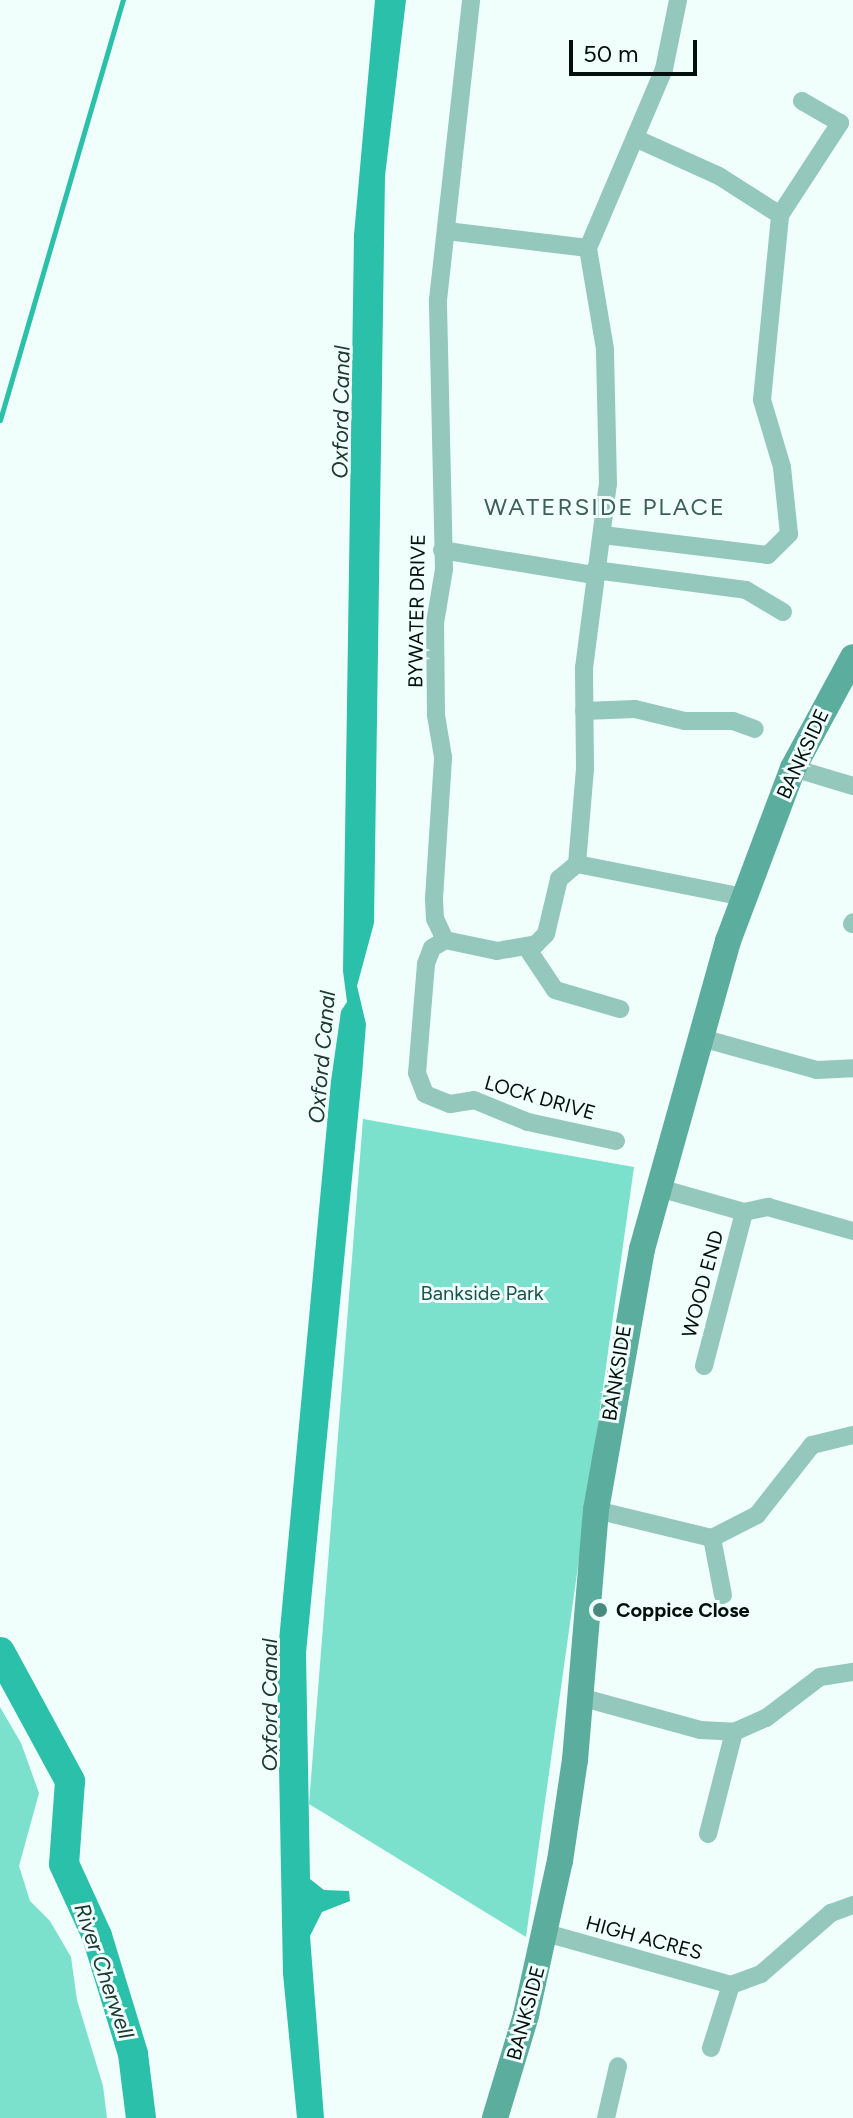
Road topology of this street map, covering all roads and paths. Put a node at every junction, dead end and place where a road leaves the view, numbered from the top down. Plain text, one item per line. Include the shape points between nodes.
1 (471, 0) edge
2 (678, 0) edge
3 (802, 101) dead end
4 (635, 138) junction
5 (780, 215) junction
6 (447, 231) junction
7 (588, 248) junction
8 (603, 535) junction
9 (442, 550) junction
10 (594, 572) junction
11 (783, 612) dead end
12 (853, 657) edge
13 (584, 711) junction
14 (755, 729) dead end
15 (793, 768) junction
16 (853, 786) edge
17 (572, 867) junction
18 (744, 897) junction
19 (445, 940) junction
20 (527, 948) junction
21 (620, 1009) dead end
22 (698, 1037) junction
23 (853, 1068) edge
24 (616, 1141) dead end
25 (659, 1188) junction
26 (744, 1212) junction
27 (853, 1231) edge
28 (704, 1366) dead end
29 (853, 1435) edge
30 (596, 1510) junction
31 (712, 1538) junction
32 (723, 1595) dead end
33 (853, 1672) edge
34 (580, 1697) junction
35 (734, 1732) junction
36 (708, 1834) dead end
37 (853, 1905) edge
38 (546, 1933) junction
39 (731, 1985) junction
40 (711, 2048) dead end
41 (618, 2066) dead end
42 (495, 2118) edge
43 (606, 2118) edge

1 - 6 street, BYWATER DRIVE via 456,104
2 - 4 street via 664,69
3 - 5 street via 840,123
4 - 5 street via 719,176
4 - 7 street
5 - 8 street via 762,400 782,467 789,534 768,555
6 - 7 street
6 - 9 street, BYWATER DRIVE via 438,300
7 - 8 street via 605,349 608,484
8 - 10 street
9 - 10 street
9 - 19 street, BYWATER DRIVE via 435,623 436,715 443,757 434,898 435,919
10 - 11 street via 746,590
10 - 13 street
12 - 15 street, BANKSIDE
13 - 14 street via 635,709 685,721 733,721
13 - 17 street
15 - 16 street
15 - 18 street, BANKSIDE
17 - 18 street
17 - 20 street via 559,879 546,934
18 - 22 street, BANKSIDE
19 - 20 street via 497,951
19 - 24 street, LOCK DRIVE via 432,948 426,964 417,1073 425,1094 450,1104 474,1100 528,1122
20 - 21 street via 555,990
22 - 23 street via 817,1070
22 - 25 street, BANKSIDE
25 - 26 street, WOOD END
25 - 30 street, BANKSIDE via 628,1312
26 - 27 street, WOOD END via 768,1207
26 - 28 street, WOOD END
29 - 31 street via 812,1445 757,1515
30 - 31 street
30 - 34 street, BANKSIDE
31 - 32 street
33 - 35 street via 820,1677 766,1718
34 - 35 street via 701,1730
34 - 38 street, BANKSIDE
35 - 36 street
37 - 39 street via 821,1920 761,1974
38 - 39 street, HIGH ACRES
38 - 42 street, BANKSIDE
39 - 40 street
41 - 43 street

